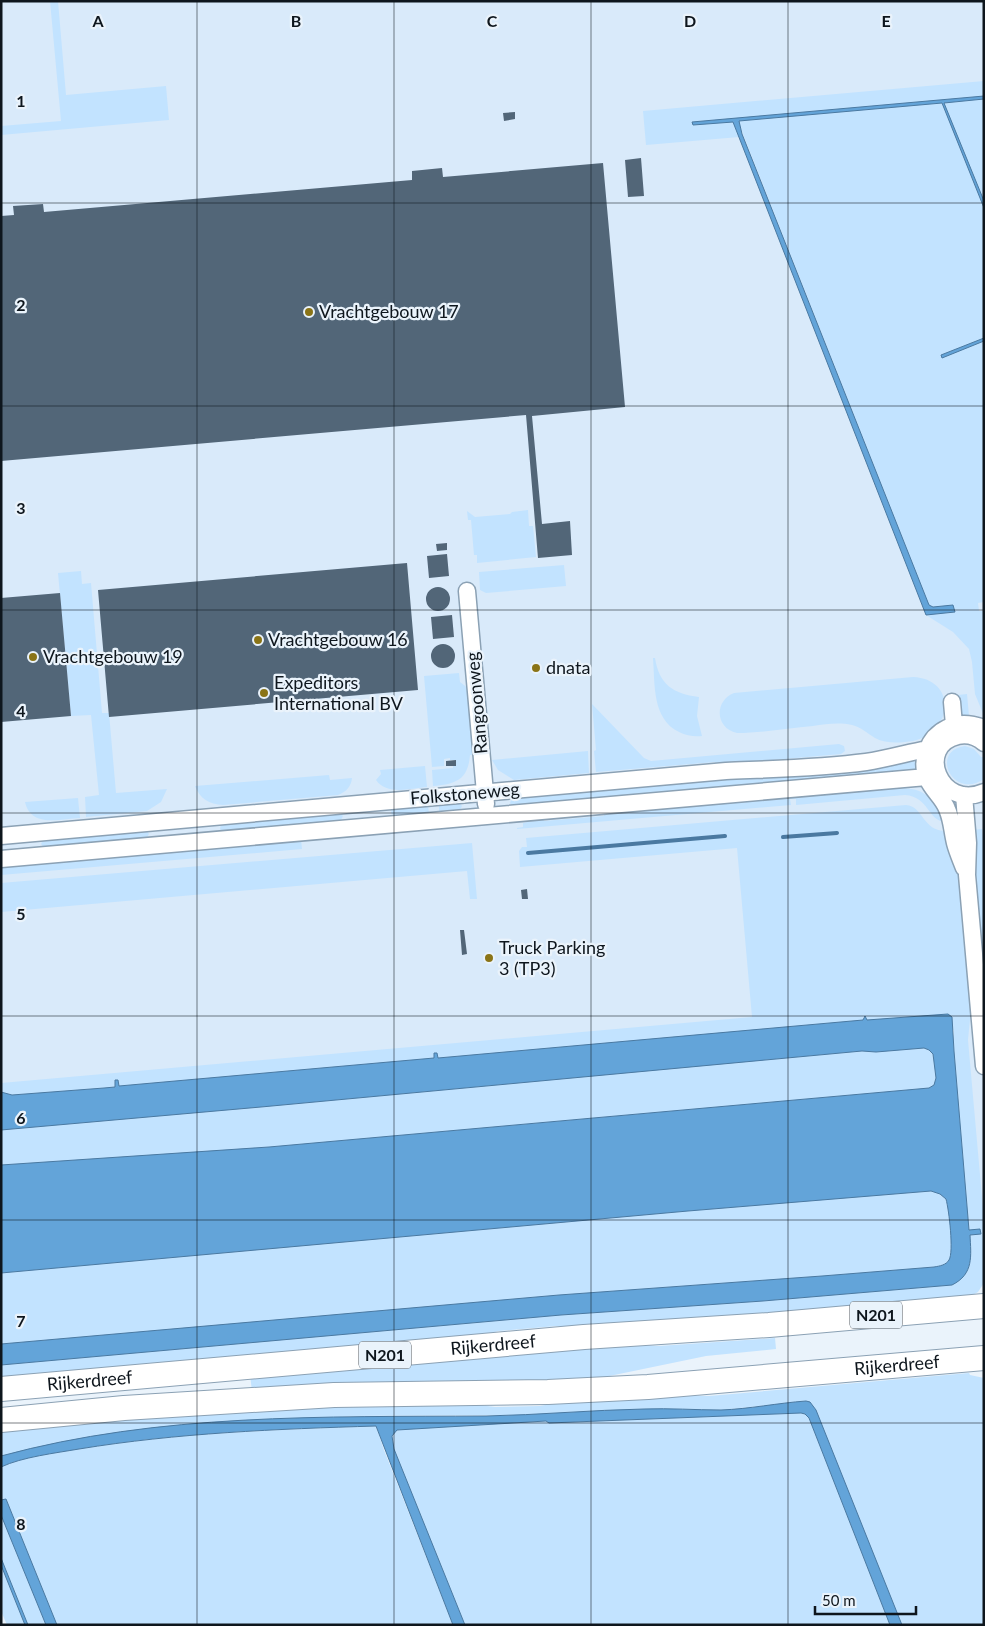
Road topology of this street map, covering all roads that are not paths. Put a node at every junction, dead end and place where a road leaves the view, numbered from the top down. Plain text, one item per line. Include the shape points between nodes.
1 (467, 591) dead end
2 (952, 702) dead end
3 (954, 725) junction
4 (984, 728) edge
5 (984, 743) edge
6 (927, 749) junction
7 (932, 777) junction
8 (485, 792) junction
9 (964, 795) junction
10 (983, 798) edge
11 (487, 816) junction
12 (1, 836) edge
13 (1, 859) edge
14 (967, 875) junction
15 (984, 1066) edge
16 (984, 1306) edge
17 (984, 1358) edge
18 (1, 1389) edge
19 (1, 1420) edge

1 - 8 street, Rangoonweg
2 - 3 street
3 - 4 street via 966,723
3 - 6 street via 938,733
5 - 7 street via 964,735 950,739 938,753
6 - 7 street via 924,761
6 - 8 street, Folkstoneweg via 849,764
7 - 9 street
7 - 11 street, Folkstoneweg
7 - 14 street via 930,785 948,809
8 - 11 street, Rangoonweg
8 - 12 street, Folkstoneweg
9 - 10 street
9 - 14 street
11 - 13 street, Folkstoneweg
14 - 15 street
16 - 18 highway, Rijkerdreef / N201 via 575,1338
17 - 19 highway, Rijkerdreef / N201 via 639,1388 334,1395 124,1408

